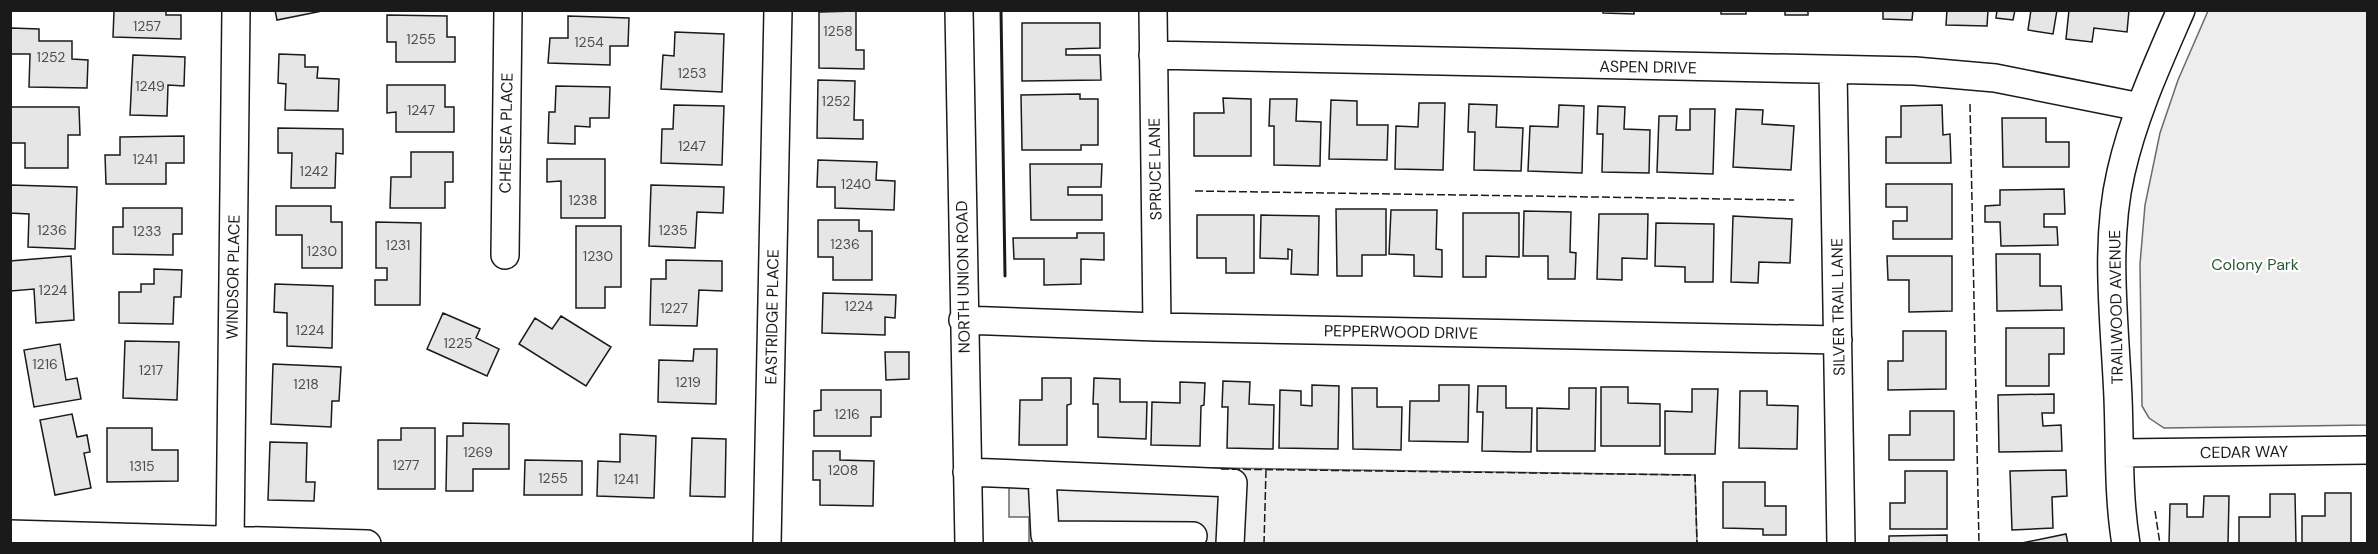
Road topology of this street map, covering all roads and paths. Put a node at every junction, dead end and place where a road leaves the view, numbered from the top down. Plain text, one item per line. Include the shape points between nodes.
1 (236, 10) edge
2 (508, 10) edge
3 (778, 10) edge
4 (959, 10) edge
5 (1153, 10) edge
6 (2181, 10) edge
7 (1153, 55) junction
8 (1833, 71) junction
9 (2139, 107) junction
10 (505, 255) dead end
11 (963, 320) junction
12 (1157, 327) junction
13 (1838, 340) junction
14 (2367, 450) edge
15 (2121, 453) junction
16 (967, 472) junction
17 (1042, 475) junction
18 (10, 534) edge
19 (1193, 536) dead end
20 (230, 542) edge
21 (367, 543) edge
22 (767, 543) edge
23 (969, 543) edge
24 (1230, 543) edge
25 (1841, 543) edge
26 (2126, 543) edge

1 - 20 street, WINDSOR PLACE
2 - 10 street, CHELSEA PLACE
3 - 22 street, EASTRIDGE PLACE
4 - 11 street, NORTH UNION ROAD
5 - 7 street, SPRUCE LANE
6 - 9 street, TRAILWOOD AVENUE
7 - 8 street, ASPEN DRIVE
7 - 12 street, SPRUCE LANE
8 - 9 street, ASPEN DRIVE via 1915,71 1995,78
8 - 13 street, SILVER TRAIL LANE
9 - 15 street, TRAILWOOD AVENUE via 2120,172 2114,216 2112,262
11 - 12 street, PEPPERWOOD DRIVE
11 - 16 street, NORTH UNION ROAD
12 - 13 street, PEPPERWOOD DRIVE
13 - 25 street, SILVER TRAIL LANE
14 - 15 street, CEDAR WAY
15 - 26 street, TRAILWOOD AVENUE
16 - 17 street
16 - 23 street, NORTH UNION ROAD
17 - 19 street via 1045,535
17 - 24 street via 1233,483
18 - 20 street
20 - 21 street

